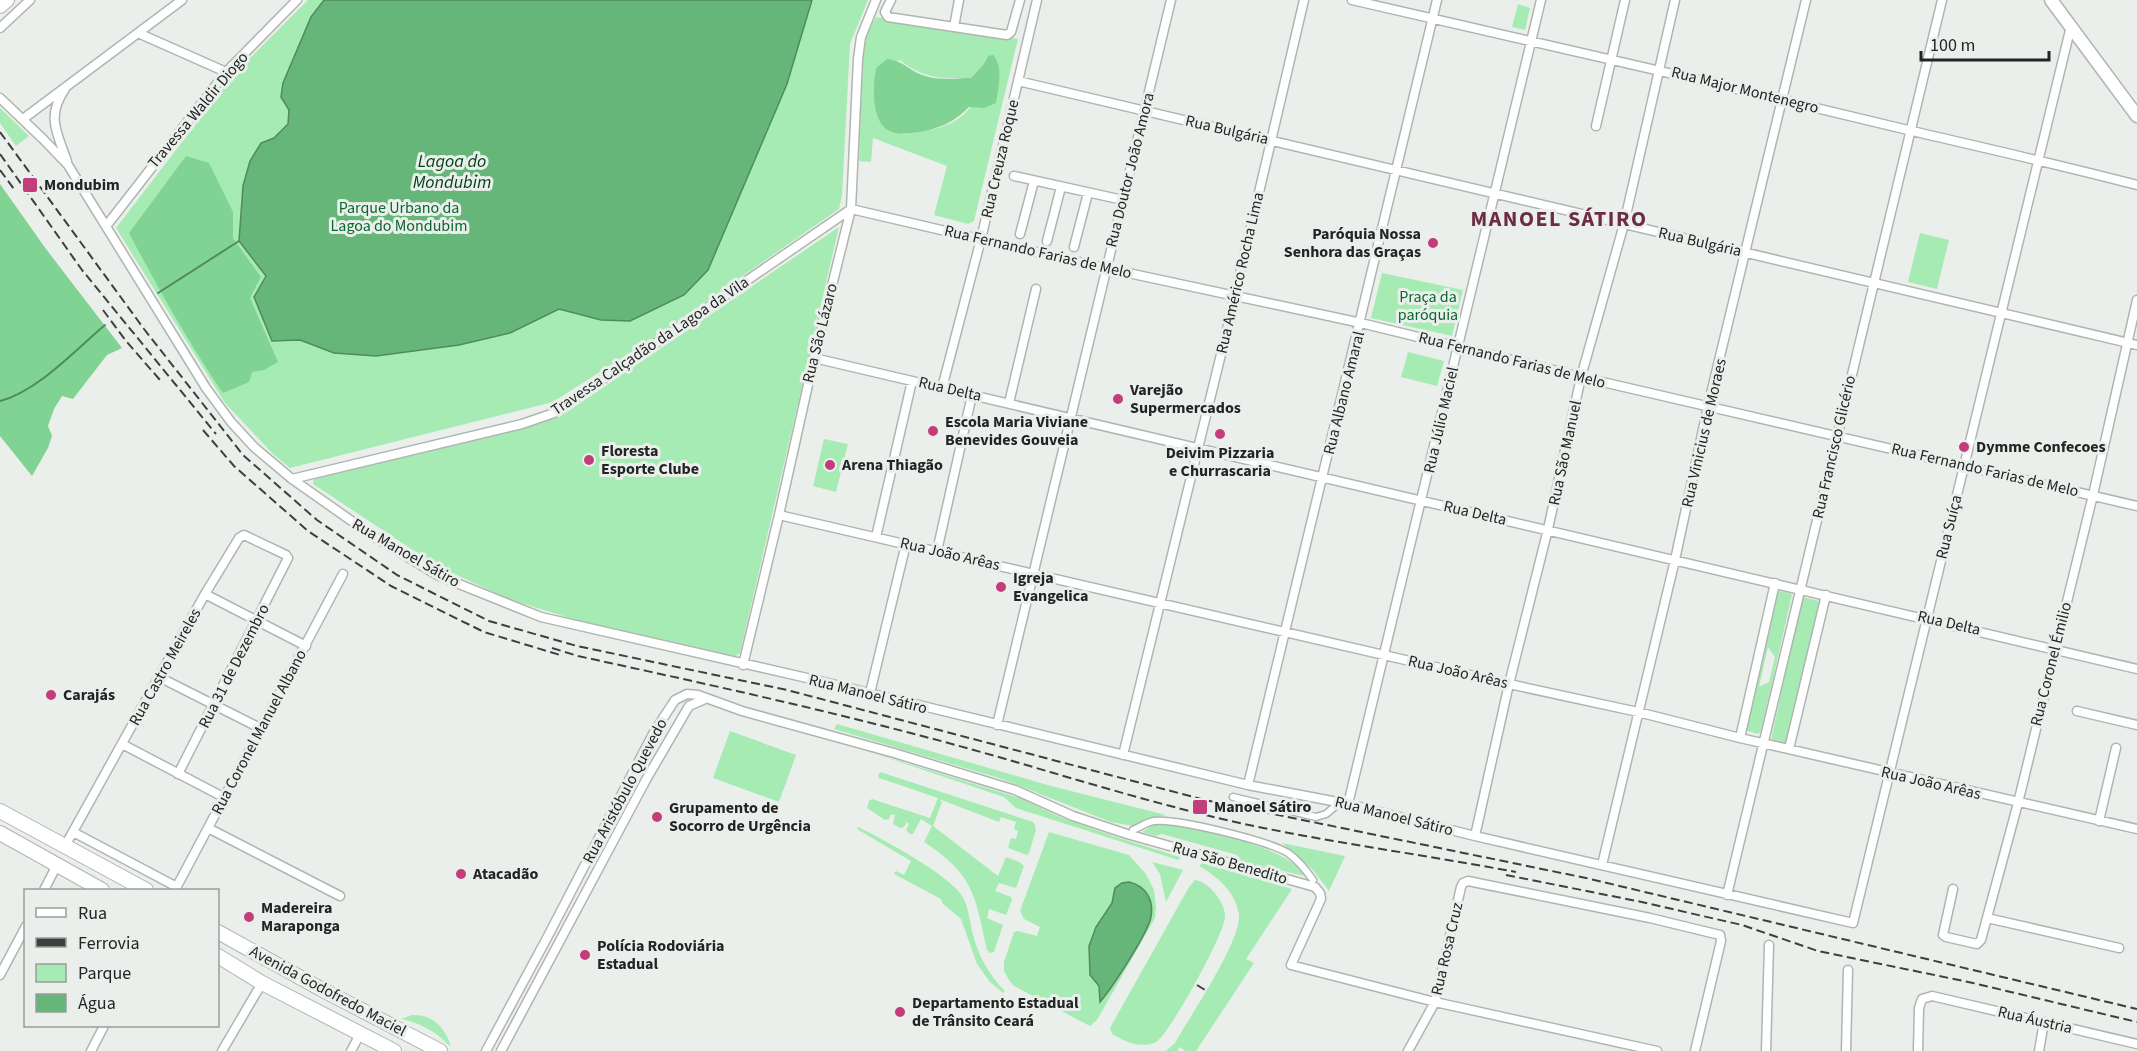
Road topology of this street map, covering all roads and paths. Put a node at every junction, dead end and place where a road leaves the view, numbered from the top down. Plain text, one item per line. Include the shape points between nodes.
1 (7, 0) edge
2 (30, 0) edge
3 (182, 0) edge
4 (876, 0) edge
5 (891, 0) edge
6 (959, 0) edge
7 (1020, 0) edge
8 (1037, 0) edge
9 (1172, 0) edge
10 (1304, 0) edge
11 (1352, 0) edge
12 (1437, 0) edge
13 (1540, 0) edge
14 (1625, 0) edge
15 (1675, 0) edge
16 (1806, 0) edge
17 (1942, 0) edge
18 (2051, 0) edge
19 (291, 2) edge
20 (0, 6) edge
21 (1433, 18) junction
22 (2071, 26) junction
23 (954, 27) junction
24 (0, 28) edge
25 (138, 33) junction
26 (1530, 41) junction
27 (1611, 60) junction
28 (1658, 69) junction
29 (226, 72) junction
30 (1018, 81) junction
31 (68, 84) junction
32 (0, 98) edge
33 (1783, 99) junction
34 (33, 110) junction
35 (1145, 111) junction
36 (2137, 116) edge
37 (53, 118) junction
38 (22, 119) junction
39 (1596, 126) dead end
40 (1910, 130) junction
41 (1270, 141) junction
42 (2038, 159) junction
43 (68, 165) junction
44 (1396, 170) junction
45 (1014, 176) dead end
46 (1034, 181) junction
47 (2137, 185) edge
48 (1061, 187) junction
49 (1088, 193) junction
50 (1496, 194) junction
51 (1124, 200) junction
52 (851, 209) junction
53 (1624, 224) junction
54 (107, 225) junction
55 (1020, 234) dead end
56 (981, 239) junction
57 (1047, 241) dead end
58 (1074, 247) dead end
59 (1746, 253) junction
60 (1106, 268) junction
61 (1874, 283) junction
62 (1036, 290) dead end
63 (1234, 295) junction
64 (2137, 300) edge
65 (2001, 313) junction
66 (1361, 323) junction
67 (2127, 343) junction
68 (2137, 345) edge
69 (1459, 347) junction
70 (814, 358) junction
71 (1581, 377) junction
72 (912, 381) junction
73 (942, 388) junction
74 (972, 395) junction
75 (1009, 403) junction
76 (1708, 406) junction
77 (1072, 418) junction
78 (1837, 436) junction
79 (1198, 448) junction
80 (1964, 465) junction
81 (1323, 478) junction
82 (292, 479) junction
83 (2093, 495) junction
84 (1422, 501) junction
85 (2137, 506) edge
86 (779, 515) junction
87 (1548, 530) junction
88 (876, 537) junction
89 (906, 544) junction
90 (937, 551) junction
91 (288, 557) joint
92 (1676, 560) junction
93 (343, 574) dead end
94 (1033, 574) junction
95 (1775, 583) junction
96 (1800, 589) junction
97 (205, 594) junction
98 (1826, 595) junction
99 (1159, 602) junction
100 (1927, 618) junction
101 (257, 622) junction
102 (1286, 632) junction
103 (306, 646) junction
104 (2055, 648) junction
105 (1384, 656) junction
106 (743, 665) junction
107 (2137, 669) edge
108 (159, 676) junction
109 (1509, 684) junction
110 (870, 693) junction
111 (705, 699) junction
112 (214, 706) junction
113 (2077, 711) dead end
114 (1638, 712) junction
115 (997, 725) junction
116 (2137, 725) edge
117 (262, 729) junction
118 (1740, 738) junction
119 (1763, 743) junction
120 (122, 744) junction
121 (2116, 748) dead end
122 (1789, 749) junction
123 (1123, 755) junction
124 (634, 771) junction
125 (1889, 773) junction
126 (178, 774) junction
127 (647, 778) junction
128 (1248, 785) junction
129 (1233, 797) dead end
130 (225, 798) junction
131 (2018, 802) junction
132 (1344, 803) junction
133 (0, 811) edge
134 (2099, 821) junction
135 (208, 828) junction
136 (2137, 829) edge
137 (1133, 830) dead end
138 (73, 832) junction
139 (0, 833) edge
140 (1475, 836) junction
141 (65, 846) junction
142 (57, 865) junction
143 (1602, 865) junction
144 (1313, 880) dead end
145 (45, 889) edge
146 (99, 889) edge
147 (142, 889) edge
148 (176, 889) edge
149 (1953, 889) dead end
150 (1727, 895) junction
151 (340, 896) dead end
152 (1987, 918) junction
153 (1853, 923) joint
154 (24, 930) edge
155 (219, 934) edge
156 (242, 945) junction
157 (1769, 945) dead end
158 (2119, 948) dead end
159 (219, 957) edge
160 (230, 963) junction
161 (1848, 970) dead end
162 (0, 975) edge
163 (262, 983) junction
164 (1435, 1002) junction
165 (2044, 1022) junction
166 (103, 1027) edge
167 (360, 1034) junction
168 (2137, 1044) edge
169 (91, 1051) edge
170 (222, 1051) edge
171 (351, 1051) edge
172 (394, 1051) edge
173 (440, 1051) edge
174 (486, 1051) edge
175 (501, 1051) edge
176 (1408, 1051) edge
177 (1658, 1051) edge
178 (1695, 1051) edge
179 (1766, 1051) edge
180 (1846, 1051) edge
181 (1918, 1051) edge
182 (2038, 1051) edge

1 - 20 main road
2 - 24 street
3 - 25 street
4 - 52 street, Rua São Lázaro via 861,37 858,59
5 - 23 street via 885,12 888,17
6 - 23 street
7 - 23 street via 1009,34
8 - 30 street, Rua Creuza Roque
9 - 35 street, Rua Doutor João Amora
10 - 41 street, Rua Américo Rocha Lima
11 - 21 street, Rua Major Montenegro
12 - 21 street, Rua Albano Amaral
13 - 26 street, Rua Júlio Maciel
14 - 27 street
15 - 28 street, Rua São Manuel
16 - 33 street, Rua Vinicius de Moraes
17 - 40 street, Rua Francisco Glicério
18 - 22 main road
19 - 29 street, Travessa Waldir Diogo
21 - 26 street, Rua Major Montenegro
21 - 44 street, Rua Albano Amaral
22 - 36 main road
22 - 42 street, Rua Suíça
25 - 29 street
25 - 31 street
26 - 27 street, Rua Major Montenegro
26 - 50 street, Rua Júlio Maciel
27 - 28 street, Rua Major Montenegro
27 - 39 street
28 - 33 street, Rua Major Montenegro
28 - 53 street, Rua São Manuel
29 - 54 street, Travessa Waldir Diogo
30 - 35 street, Rua Bulgária
30 - 56 street, Rua Creuza Roque
31 - 34 street
31 - 37 street via 55,106
32 - 38 street, Rua Manoel Sátiro
33 - 40 street, Rua Major Montenegro
33 - 59 street, Rua Vinicius de Moraes
34 - 37 street
34 - 38 street
35 - 41 street, Rua Bulgária
35 - 51 street, Rua Doutor João Amora
37 - 43 street, Rua Manoel Sátiro
38 - 43 street, Rua Manoel Sátiro
40 - 42 street, Rua Major Montenegro
40 - 61 street, Rua Francisco Glicério
41 - 44 street, Rua Bulgária
41 - 63 street, Rua Américo Rocha Lima
42 - 47 street, Rua Major Montenegro
42 - 65 street, Rua Suíça
43 - 54 street, Rua Manoel Sátiro
44 - 50 street, Rua Bulgária
44 - 66 street, Rua Albano Amaral
45 - 46 street
46 - 48 street
46 - 55 street
48 - 49 street
48 - 57 street
49 - 51 street
49 - 58 street
50 - 53 street, Rua Bulgária
50 - 69 street, Rua Júlio Maciel
51 - 60 street, Rua Doutor João Amora
52 - 56 street, Rua Fernando Farias de Melo
52 - 70 street, Rua São Lázaro
52 - 82 street, Travessa Calçadão da Lagoa da Vila via 555,413
53 - 59 street, Rua Bulgária
53 - 71 street, Rua São Manuel
54 - 82 street, Rua Manoel Sátiro via 206,388 254,447
56 - 60 street, Rua Fernando Farias de Melo
56 - 73 street, Rua Creuza Roque
59 - 61 street, Rua Bulgária
59 - 76 street, Rua Vinicius de Moraes
60 - 63 street, Rua Fernando Farias de Melo
60 - 77 street, Rua Doutor João Amora
61 - 65 street, Rua Bulgária
61 - 78 street, Rua Francisco Glicério
62 - 75 street
63 - 66 street, Rua Fernando Farias de Melo
63 - 79 street, Rua Américo Rocha Lima
64 - 67 street, Rua Coronel Émilio
65 - 67 street, Rua Bulgária
65 - 80 street, Rua Suíça
66 - 69 street, Rua Fernando Farias de Melo
66 - 81 street, Rua Albano Amaral
67 - 68 street, Rua Bulgária
67 - 83 street, Rua Coronel Émilio
69 - 71 street, Rua Fernando Farias de Melo
69 - 84 street, Rua Júlio Maciel
70 - 72 street, Rua Delta
70 - 86 street, Rua São Lázaro
71 - 76 street, Rua Fernando Farias de Melo
71 - 87 street, Rua São Manuel
72 - 73 street, Rua Delta
72 - 88 street
73 - 74 street, Rua Delta
74 - 75 street, Rua Delta
74 - 90 street
75 - 77 street, Rua Delta
76 - 78 street, Rua Fernando Farias de Melo
76 - 92 street, Rua Vinicius de Moraes
77 - 79 street, Rua Delta
77 - 94 street, Rua Doutor João Amora
78 - 80 street, Rua Fernando Farias de Melo
78 - 96 street, Rua Francisco Glicério
79 - 81 street, Rua Delta
79 - 99 street, Rua Américo Rocha Lima
80 - 83 street, Rua Fernando Farias de Melo
80 - 100 street, Rua Suíça
81 - 84 street, Rua Delta
81 - 102 street, Rua Albano Amaral
82 - 106 street, Rua Manoel Sátiro via 407,557 475,591 541,617
83 - 85 street, Rua Fernando Farias de Melo
83 - 104 street, Rua Coronel Émilio
84 - 87 street, Rua Delta
84 - 105 street, Rua Júlio Maciel
86 - 88 street, Rua João Arêas
86 - 106 street, Rua São Lázaro
87 - 92 street, Rua Delta
87 - 109 street, Rua São Manuel
88 - 89 street, Rua João Arêas
89 - 90 street, Rua João Arêas
89 - 110 street
90 - 94 street, Rua João Arêas
91 - 97 street, Rua Castro Meireles via 242,534
91 - 101 street, Rua 31 de Dezembro
92 - 95 street, Rua Delta
92 - 114 street, Rua Vinicius de Moraes
93 - 103 street, Rua Coronel Manuel Albano
94 - 99 street, Rua João Arêas
94 - 115 street, Rua Doutor João Amora
95 - 96 street, Rua Delta
95 - 118 street
96 - 98 street, Rua Delta
96 - 119 street, Rua Francisco Glicério
97 - 101 street
97 - 108 street, Rua Castro Meireles
98 - 100 street, Rua Delta
98 - 122 street
99 - 102 street, Rua João Arêas
99 - 123 street, Rua Américo Rocha Lima
100 - 104 street, Rua Delta
100 - 125 street, Rua Suíça
101 - 103 street
101 - 112 street, Rua 31 de Dezembro
102 - 105 street, Rua João Arêas
102 - 128 street, Rua Albano Amaral
103 - 117 street, Rua Coronel Manuel Albano
104 - 107 street, Rua Delta
104 - 131 street, Rua Coronel Émilio
105 - 109 street, Rua João Arêas
105 - 132 street, Rua Júlio Maciel
106 - 110 street, Rua Manoel Sátiro
108 - 112 street
108 - 120 street, Rua Castro Meireles
109 - 114 street, Rua João Arêas
109 - 140 street, Rua São Manuel
110 - 115 street, Rua Manoel Sátiro
111 - 124 street, Rua Aristóbulo Quevedo via 687,694 675,700
111 - 127 street, Rua Aristóbulo Quevedo via 689,705
111 - 164 street, Rua São Benedito via 1015,790 1127,834 1315,886 1321,899 1292,965
112 - 117 street
112 - 126 street, Rua 31 de Dezembro
113 - 116 street
114 - 118 street, Rua João Arêas
114 - 143 street, Rua Vinicius de Moraes
115 - 123 street, Rua Manoel Sátiro
117 - 130 street, Rua Coronel Manuel Albano
118 - 119 street, Rua João Arêas
119 - 122 street, Rua João Arêas
119 - 150 street, Rua Francisco Glicério
120 - 126 street
120 - 138 street, Rua Castro Meireles
121 - 134 street
122 - 125 street, Rua João Arêas
123 - 128 street, Rua Manoel Sátiro
124 - 127 street
124 - 174 street, Rua Aristóbulo Quevedo
125 - 131 street, Rua João Arêas
125 - 153 street, Rua Suíça
126 - 130 street
127 - 175 street, Rua Aristóbulo Quevedo
128 - 132 street, Rua Manoel Sátiro
129 - 132 street via 1316,817
130 - 135 street, Rua Coronel Manuel Albano
131 - 134 street, Rua João Arêas
131 - 152 street, Rua Coronel Émilio
132 - 140 street, Rua Manoel Sátiro
133 - 141 main road
134 - 136 street, Rua João Arêas
135 - 148 street, Rua Coronel Manuel Albano
135 - 151 street
137 - 144 street via 1152,821 1164,821 1220,831 1290,855
138 - 141 street, Rua Castro Meireles
138 - 148 street
139 - 142 main road
140 - 143 street, Rua Manoel Sátiro
141 - 147 main road
142 - 145 street
142 - 146 main road
143 - 150 street, Rua Manoel Sátiro
149 - 152 street, Rua Coronel Émilio via 1944,936 1977,944
150 - 153 street, Rua Manoel Sátiro
152 - 158 street
154 - 162 street
155 - 156 main road, Avenida Godofredo Maciel
156 - 160 main road
156 - 173 main road, Avenida Godofredo Maciel
157 - 179 street
159 - 160 main road, Avenida Godofredo Maciel
160 - 163 main road, Avenida Godofredo Maciel
161 - 180 street
163 - 167 main road, Avenida Godofredo Maciel
163 - 170 street
164 - 176 street, Rua Rosa Cruz
164 - 177 street, Rua São Benedito
164 - 178 street, Rua Rosa Cruz via 1461,887 1468,881 1718,934 1721,941
165 - 168 street, Rua Áustria
165 - 181 street, Rua Áustria via 1932,996 1922,999 1919,1008
165 - 182 street
166 - 169 street
167 - 171 street
167 - 172 main road, Avenida Godofredo Maciel

